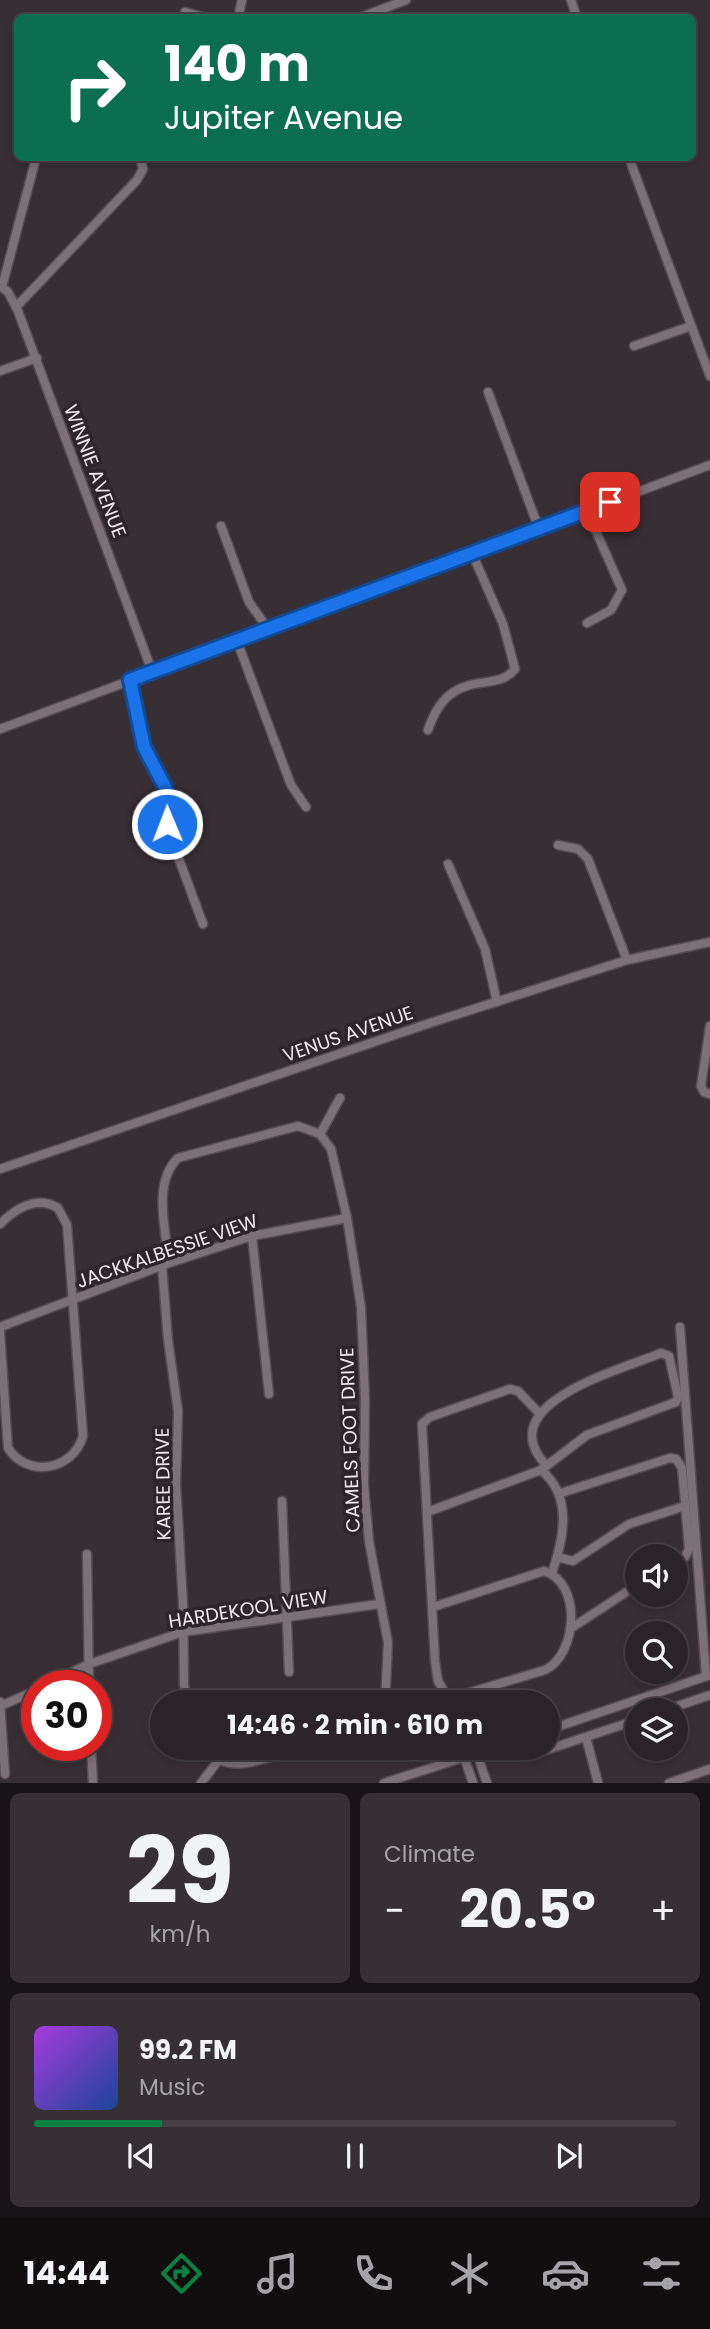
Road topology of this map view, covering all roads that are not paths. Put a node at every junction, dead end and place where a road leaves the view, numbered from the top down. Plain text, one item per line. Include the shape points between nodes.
1 (406, 0) edge
2 (185, 12) dead end
3 (192, 14) edge
4 (369, 14) edge
5 (35, 161) edge
6 (141, 161) edge
7 (630, 161) edge
8 (1, 287) edge
9 (16, 307) junction
10 (691, 326) junction
11 (634, 346) dead end
12 (37, 358) junction
13 (0, 371) edge
14 (710, 376) edge
15 (488, 392) dead end
16 (710, 465) edge
17 (587, 511) junction
18 (221, 526) dead end
19 (539, 528) junction
20 (472, 553) junction
21 (587, 623) dead end
22 (268, 629) junction
23 (237, 640) junction
24 (152, 671) junction
25 (130, 680) junction
26 (0, 729) edge
27 (428, 730) dead end
28 (306, 807) dead end
29 (558, 845) dead end
30 (448, 864) dead end
31 (203, 924) dead end
32 (710, 942) edge
33 (627, 960) junction
34 (497, 1002) junction
35 (710, 1026) edge
36 (706, 1075) edge
37 (710, 1094) edge
38 (340, 1098) dead end
39 (320, 1134) junction
40 (0, 1169) edge
41 (347, 1218) junction
42 (0, 1224) edge
43 (252, 1236) junction
44 (165, 1264) junction
45 (71, 1301) junction
46 (680, 1327) dead end
47 (0, 1330) edge
48 (269, 1394) dead end
49 (539, 1413) junction
50 (543, 1467) junction
51 (561, 1493) junction
52 (282, 1501) dead end
53 (685, 1506) junction
54 (427, 1512) junction
55 (687, 1544) edge
56 (86, 1554) dead end
57 (557, 1557) junction
58 (552, 1573) junction
59 (625, 1594) edge
60 (379, 1604) junction
61 (433, 1607) junction
62 (288, 1617) junction
63 (570, 1629) junction
64 (183, 1632) junction
65 (89, 1664) junction
66 (77, 1670) edge
67 (89, 1670) edge
68 (289, 1672) dead end
69 (708, 1676) edge
70 (185, 1690) edge
71 (386, 1690) edge
72 (444, 1690) edge
73 (483, 1690) edge
74 (710, 1695) edge
75 (21, 1696) edge
76 (688, 1703) edge
77 (0, 1705) edge
78 (625, 1724) edge
79 (560, 1726) edge
80 (586, 1737) junction
81 (560, 1746) edge
82 (252, 1760) edge
83 (456, 1760) edge
84 (466, 1760) edge
85 (479, 1760) edge
86 (92, 1761) edge
87 (218, 1761) joint
88 (710, 1769) edge
89 (5, 1774) dead end
90 (93, 1783) edge
91 (201, 1783) edge
92 (384, 1783) edge
93 (473, 1783) edge
94 (487, 1783) edge
95 (598, 1783) edge
96 (669, 1783) edge

1 - 4 street
2 - 3 street
5 - 8 street
6 - 9 street via 143,169 137,180
7 - 10 street
8 - 9 street, WINNIE AVENUE
9 - 12 street, WINNIE AVENUE
10 - 11 street
10 - 14 street
12 - 13 street
12 - 24 street, WINNIE AVENUE
15 - 19 street
16 - 17 street
17 - 19 street
17 - 21 street via 622,590 611,610
18 - 22 street via 249,602
19 - 20 street
20 - 22 street
20 - 27 street via 503,624 515,670 451,693
22 - 23 street
23 - 24 street
23 - 28 street via 291,785
24 - 25 street
25 - 26 street
25 - 31 street via 144,747 166,789 167,827
29 - 33 street via 578,849 588,859
30 - 34 street via 485,949
32 - 33 street, VENUS AVENUE
33 - 34 street, VENUS AVENUE
34 - 40 street, VENUS AVENUE
35 - 36 street
36 - 37 street via 702,1088
38 - 39 street
39 - 41 street, CAMELS FOOT DRIVE via 334,1157
39 - 44 street, KAREE DRIVE via 293,1127 178,1158 163,1189
41 - 43 street, JACKKALBESSIE VIEW
41 - 60 street, CAMELS FOOT DRIVE via 361,1307 364,1485
42 - 45 street via 29,1205 58,1208 67,1225
43 - 44 street, JACKKALBESSIE VIEW
43 - 48 street
44 - 45 street, JACKKALBESSIE VIEW
44 - 64 street, KAREE DRIVE via 167,1340 178,1411 176,1484
45 - 47 street, JACKKALBESSIE VIEW
45 - 47 street via 83,1436 77,1450 62,1462 33,1467 20,1463 8,1448
46 - 69 street
49 - 50 street via 532,1439
49 - 50 street via 594,1380 661,1353 673,1362 676,1402 587,1435
49 - 54 street via 518,1391 510,1389 425,1419 421,1430
50 - 51 street
50 - 54 street
51 - 53 street via 673,1458 682,1468
51 - 57 street via 562,1535
52 - 62 street
53 - 55 street
53 - 57 street via 629,1524 573,1561
54 - 61 street
56 - 65 street
57 - 58 street
58 - 61 street via 540,1571
58 - 63 street via 567,1592
59 - 63 street
60 - 62 street, HARDEKOOL VIEW
60 - 71 street, CAMELS FOOT DRIVE via 388,1643
61 - 72 street via 437,1676
62 - 64 street, HARDEKOOL VIEW
62 - 68 street
63 - 73 street via 562,1655 552,1667
64 - 65 street, HARDEKOOL VIEW
64 - 70 street, KAREE DRIVE
65 - 66 street, HARDEKOOL VIEW
65 - 67 street
69 - 79 street
74 - 76 street
75 - 77 street
77 - 89 street
78 - 80 street
80 - 81 street
80 - 95 street
82 - 87 street via 236,1764
83 - 92 street
84 - 93 street
85 - 94 street
86 - 90 street
87 - 91 street
88 - 96 street

